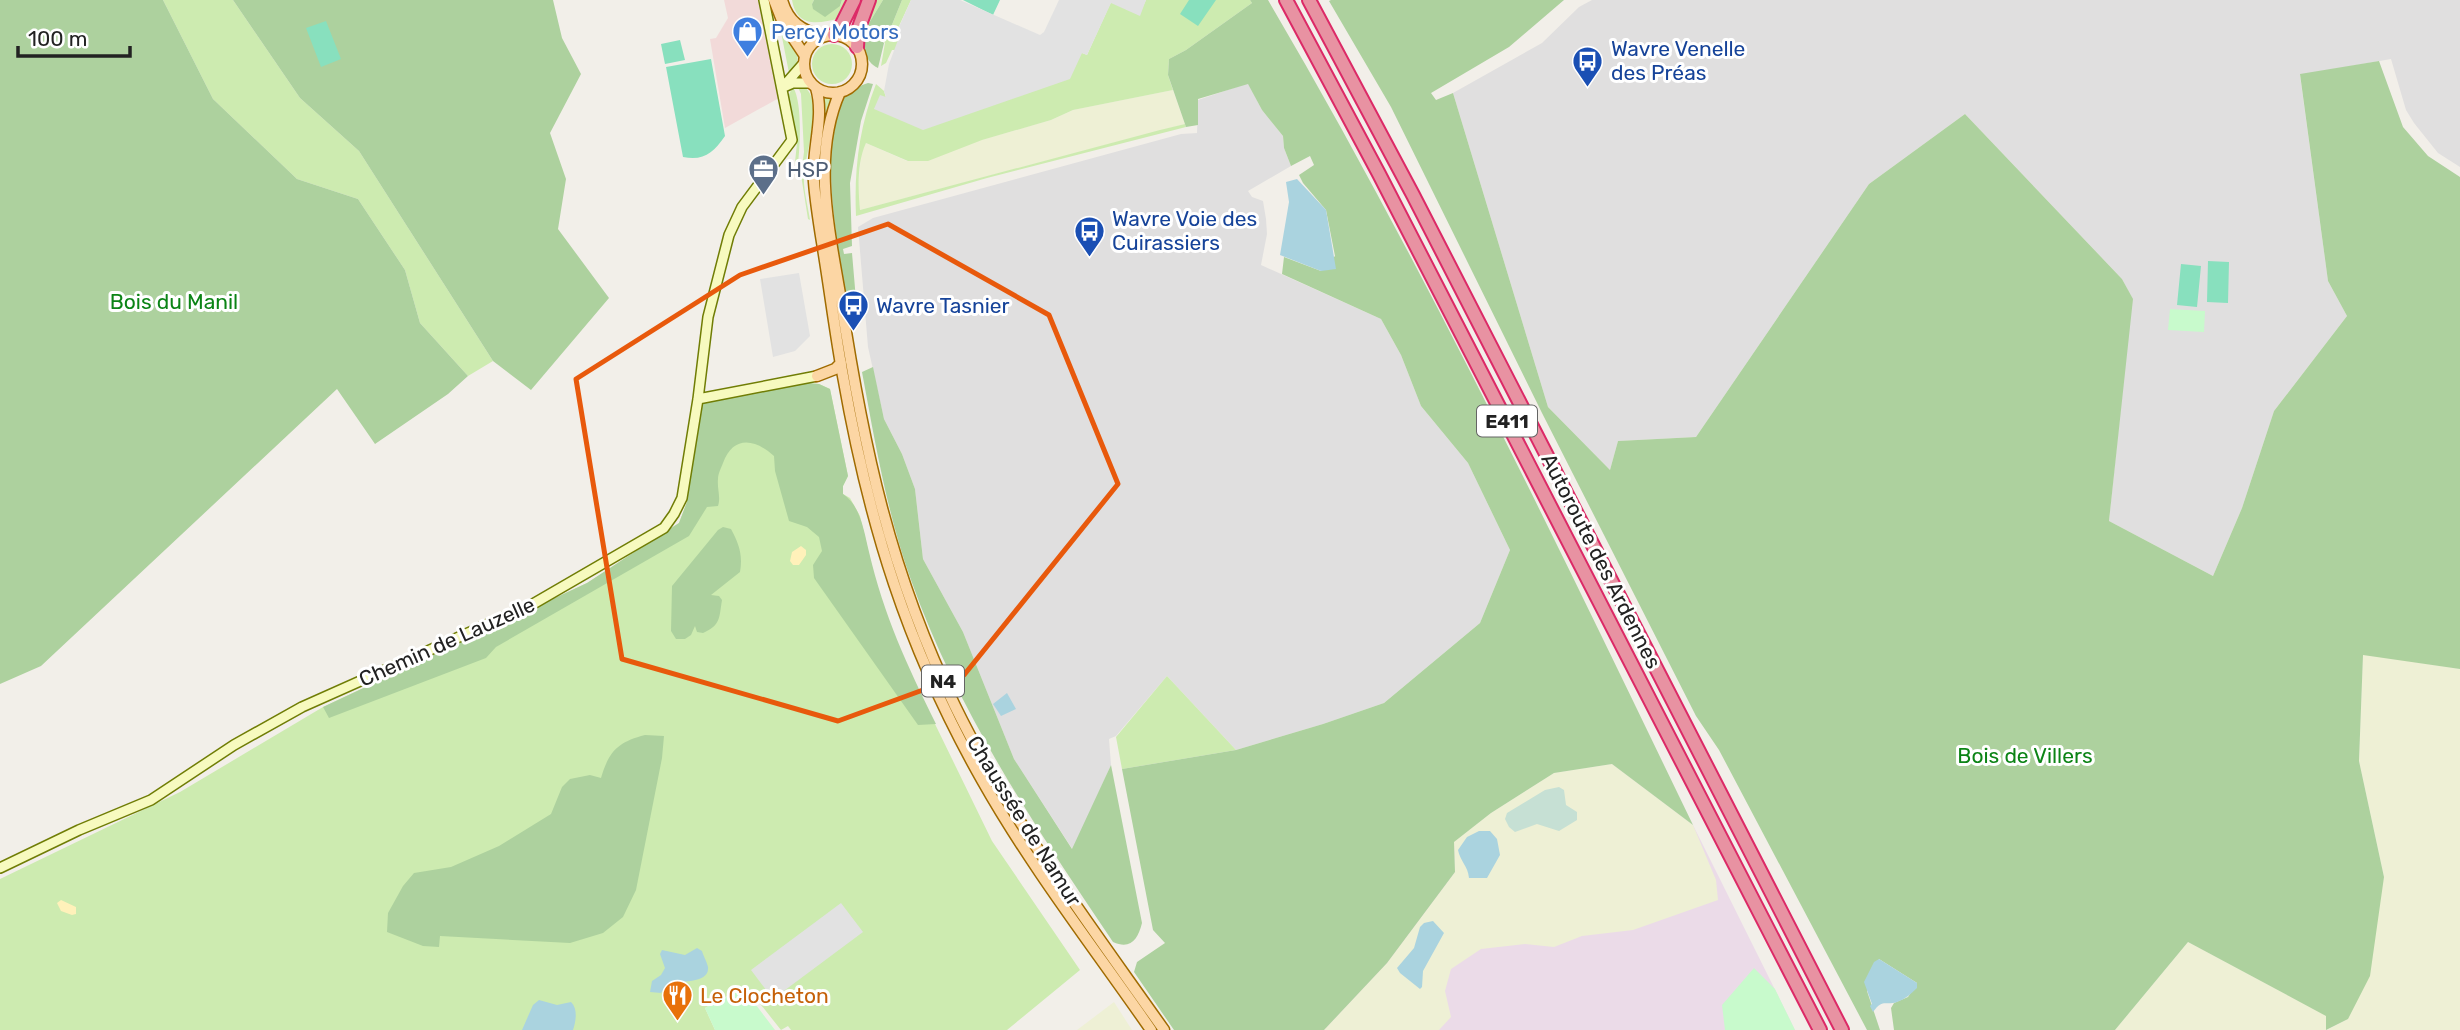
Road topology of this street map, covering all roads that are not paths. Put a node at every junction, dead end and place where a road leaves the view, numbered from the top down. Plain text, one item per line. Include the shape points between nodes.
1 (764, 0) edge
2 (774, 0) edge
3 (782, 0) edge
4 (854, 0) edge
5 (869, 0) edge
6 (1278, 0) edge
7 (1286, 0) edge
8 (1309, 0) edge
9 (1296, 18) junction
10 (828, 36) junction
11 (857, 47) junction
12 (804, 60) junction
13 (813, 85) junction
14 (782, 88) junction
15 (840, 92) junction
16 (841, 363) junction
17 (817, 376) junction
18 (844, 381) junction
19 (698, 399) junction
20 (0, 868) edge
21 (1816, 1028) edge
22 (1151, 1030) edge
23 (1164, 1030) edge
24 (1842, 1030) edge

1 - 14 street, Chemin de Lauzelle
2 - 12 main road, N4
3 - 10 main road via 793,22 804,31
4 - 10 highway via 841,26
5 - 11 highway
6 - 9 highway
7 - 9 highway, Autoroute des Ardennes / E411
8 - 24 highway, Autoroute des Ardennes / E411
9 - 21 highway, Autoroute des Ardennes / E411
10 - 11 main road via 849,40
10 - 12 main road via 814,42
11 - 15 main road, Chaussée de Namur / N4 via 861,72
12 - 13 main road, N4
12 - 14 street
13 - 14 street via 793,83
13 - 15 main road
13 - 16 main road, N4 via 820,106 813,181
14 - 19 street, Chemin de Lauzelle via 792,140 742,207 729,235 708,317
15 - 23 main road, Chaussée de Namur / N4 via 825,149 827,203 863,430 894,553 935,663 987,767
16 - 17 main road
16 - 18 main road, N4
17 - 18 main road
17 - 19 street
18 - 22 main road, N4 via 876,528 928,674 1012,829
19 - 20 street, Chemin de Lauzelle via 682,498 664,528 533,604 292,713 151,800

